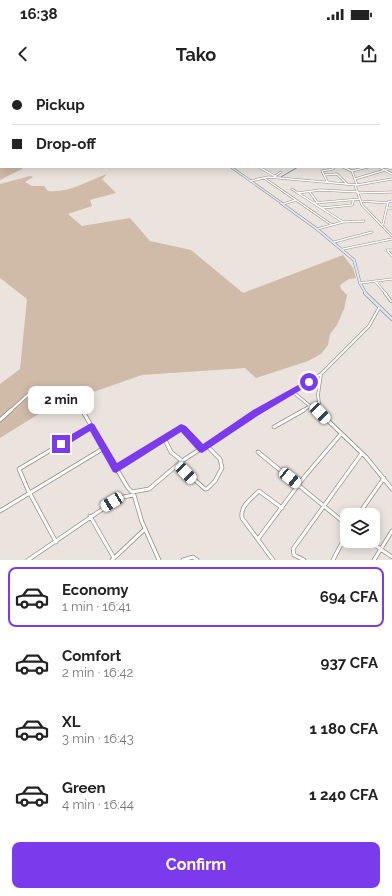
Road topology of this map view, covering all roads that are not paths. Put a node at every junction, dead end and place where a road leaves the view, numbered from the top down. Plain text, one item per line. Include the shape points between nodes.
1 (161, 80) edge
2 (167, 80) edge
3 (232, 168) edge
4 (261, 168) edge
5 (334, 168) edge
6 (345, 168) edge
7 (364, 168) edge
8 (380, 168) edge
9 (392, 168) edge
10 (352, 171) junction
11 (385, 171) junction
12 (281, 172) dead end
13 (392, 174) edge
14 (324, 175) junction
15 (263, 177) junction
16 (276, 177) junction
17 (355, 179) junction
18 (392, 180) edge
19 (250, 181) junction
20 (328, 183) junction
21 (348, 184) junction
22 (356, 185) junction
23 (292, 189) dead end
24 (309, 191) junction
25 (392, 192) edge
26 (298, 193) junction
27 (358, 193) junction
28 (354, 199) junction
29 (296, 200) junction
30 (361, 200) junction
31 (392, 201) edge
32 (317, 202) junction
33 (314, 203) junction
34 (388, 203) junction
35 (283, 204) junction
36 (321, 208) junction
37 (386, 208) junction
38 (392, 208) edge
39 (364, 221) dead end
40 (343, 222) junction
41 (332, 225) junction
42 (381, 225) junction
43 (317, 229) junction
44 (372, 232) dead end
45 (392, 236) edge
46 (392, 239) edge
47 (334, 242) junction
48 (343, 249) junction
49 (392, 250) edge
50 (392, 256) edge
51 (392, 279) edge
52 (374, 281) junction
53 (360, 283) junction
54 (391, 300) dead end
55 (379, 308) junction
56 (392, 319) edge
57 (322, 374) junction
58 (292, 392) junction
59 (310, 406) junction
60 (320, 413) junction
61 (0, 420) edge
62 (91, 426) junction
63 (274, 427) dead end
64 (341, 434) junction
65 (164, 438) junction
66 (207, 446) junction
67 (104, 448) junction
68 (202, 449) junction
69 (258, 452) dead end
70 (362, 453) junction
71 (182, 461) junction
72 (178, 464) junction
73 (116, 469) junction
74 (384, 478) junction
75 (299, 485) junction
76 (392, 488) edge
77 (30, 493) junction
78 (133, 494) junction
79 (324, 507) junction
80 (282, 508) junction
81 (363, 508) edge
82 (0, 510) edge
83 (90, 516) junction
84 (340, 520) edge
85 (145, 529) junction
86 (392, 531) edge
87 (258, 538) junction
88 (56, 542) junction
89 (340, 546) edge
90 (380, 548) junction
91 (392, 557) edge
92 (113, 559) edge
93 (28, 560) edge
94 (159, 560) edge
95 (183, 560) edge
96 (197, 560) edge
97 (273, 560) edge
98 (304, 560) edge
99 (333, 560) edge
100 (374, 560) edge

1 - 2 street
3 - 19 main road
4 - 16 street
5 - 14 street via 322,171
6 - 10 street
7 - 10 street
8 - 11 street
9 - 11 street
10 - 17 street
11 - 13 street
11 - 17 street
12 - 16 street
14 - 20 street
14 - 21 street via 337,174
15 - 16 street
15 - 19 street
15 - 29 street
16 - 20 street
17 - 22 street
18 - 22 street
19 - 35 main road
20 - 21 street
21 - 22 street
22 - 27 street
23 - 26 street
24 - 26 street
24 - 27 street via 339,190
24 - 32 street
25 - 27 street
26 - 33 street
27 - 30 street
28 - 30 street
28 - 32 street
28 - 36 street via 352,205
29 - 35 street
29 - 41 street
30 - 34 street
30 - 42 street via 362,205
31 - 34 street
32 - 33 street
33 - 36 street
34 - 37 street
35 - 43 main road
36 - 40 street
37 - 38 street
37 - 42 street
39 - 40 street
40 - 41 street
41 - 43 street
42 - 45 street
43 - 47 main road
44 - 47 street
46 - 48 street
47 - 48 main road
48 - 53 main road via 354,260
49 - 50 street via 387,250
51 - 52 street
52 - 53 street
52 - 54 street
53 - 55 main road via 365,293
55 - 56 main road
55 - 57 street via 369,326
57 - 58 street
57 - 60 street via 318,395
58 - 59 street
58 - 66 street via 256,412
59 - 60 street
59 - 63 street
60 - 64 street
61 - 62 street via 28,394 35,391 73,397
62 - 67 street
62 - 77 street via 20,468
64 - 70 street
64 - 75 street
65 - 68 street via 183,428
65 - 71 street via 171,452
65 - 73 street
66 - 68 street
66 - 72 street via 222,464 220,474 207,489 194,481
67 - 73 street
67 - 77 street
68 - 71 street
69 - 75 street
70 - 74 street
70 - 79 street
71 - 72 street
72 - 78 street via 149,489
73 - 78 street
74 - 76 street
74 - 81 street
75 - 79 street
75 - 80 street
77 - 82 street
77 - 88 street
78 - 83 street via 112,502
78 - 85 street
79 - 84 street
79 - 98 street via 293,549 294,555
80 - 87 street
80 - 87 street via 259,491 244,506 241,515
83 - 88 street
83 - 92 street
85 - 92 street
85 - 94 street
86 - 90 street
87 - 97 street
88 - 93 street
89 - 99 street
90 - 91 street
90 - 100 street
95 - 96 street via 192,557

